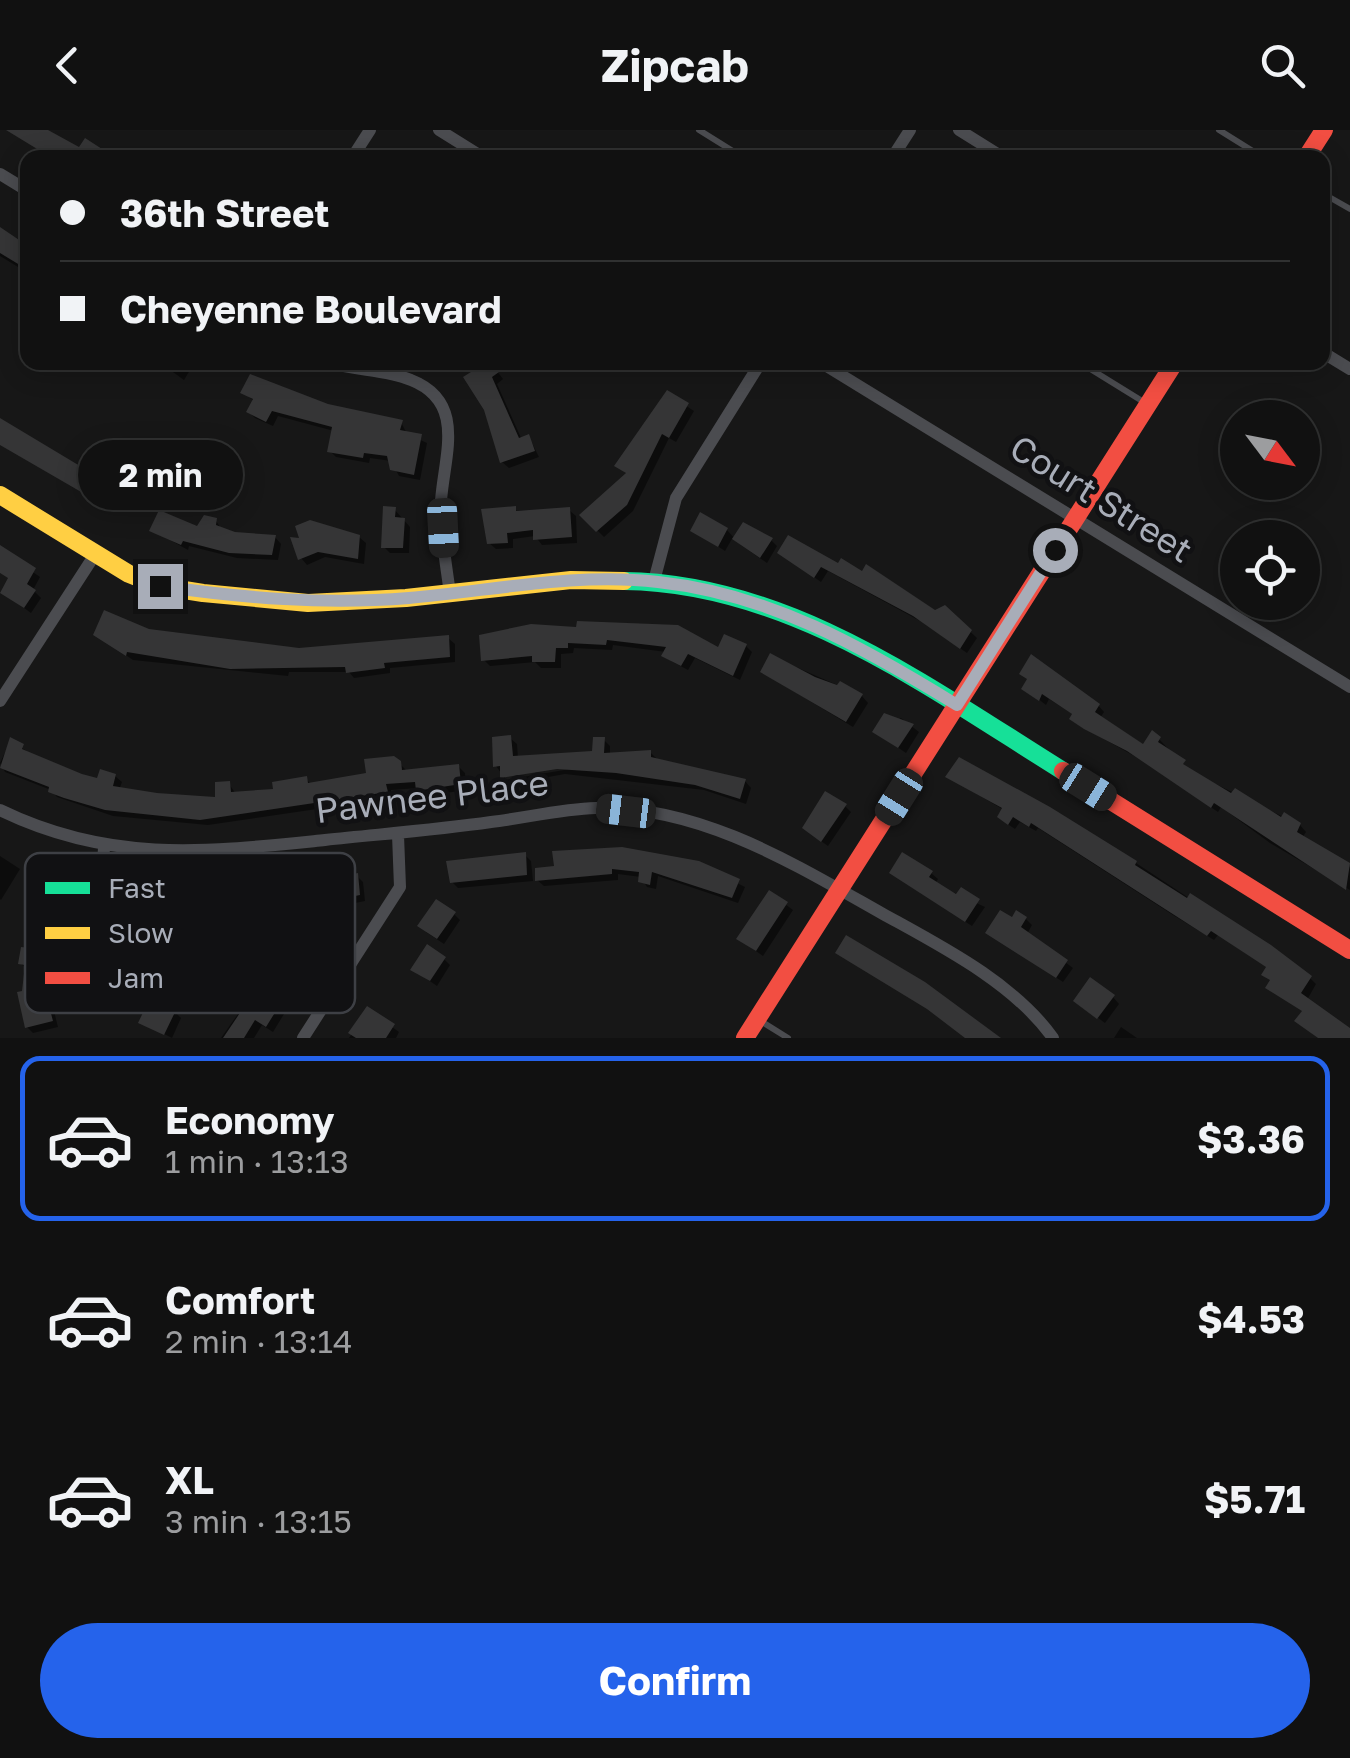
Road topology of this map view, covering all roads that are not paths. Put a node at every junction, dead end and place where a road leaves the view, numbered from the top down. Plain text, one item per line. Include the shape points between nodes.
1 (439, 130) edge
2 (699, 130) edge
3 (959, 130) edge
4 (1219, 130) edge
5 (471, 150) edge
6 (731, 150) edge
7 (991, 150) edge
8 (1251, 150) edge
9 (365, 370) edge
10 (756, 370) edge
11 (833, 370) edge
12 (1092, 370) edge
13 (1170, 370) edge
14 (1148, 405) junction
15 (0, 496) edge
16 (1075, 518) junction
17 (94, 556) junction
18 (654, 581) junction
19 (450, 594) junction
20 (1350, 687) edge
21 (0, 701) edge
22 (957, 705) junction
23 (0, 810) edge
24 (398, 835) junction
25 (104, 847) junction
26 (104, 853) edge
27 (841, 890) junction
28 (1350, 950) edge
29 (355, 958) edge
30 (320, 1013) edge
31 (757, 1019) junction
32 (304, 1038) edge
33 (745, 1038) edge
34 (788, 1038) edge
35 (1053, 1038) edge

1 - 5 street
2 - 6 lane
3 - 7 street
4 - 8 lane
9 - 19 street via 412,380 445,408 450,432 441,502
10 - 18 street via 676,498
11 - 16 street, Court Street
12 - 14 lane
13 - 14 street
14 - 16 street
15 - 17 street
16 - 20 street, Court Street
16 - 22 street
17 - 19 street via 160,586 203,592 308,603
17 - 21 street
18 - 19 street via 570,580
18 - 22 street via 754,601 801,618
22 - 27 street
22 - 28 street
23 - 25 street, Pawnee Place via 46,832
24 - 25 street, Pawnee Place via 239,851
24 - 27 street, Pawnee Place via 597,808 666,816 752,843
24 - 29 street via 400,887
25 - 26 street
27 - 31 street
27 - 35 street, Pawnee Place via 1000,986
30 - 32 street
31 - 33 street
31 - 34 lane

